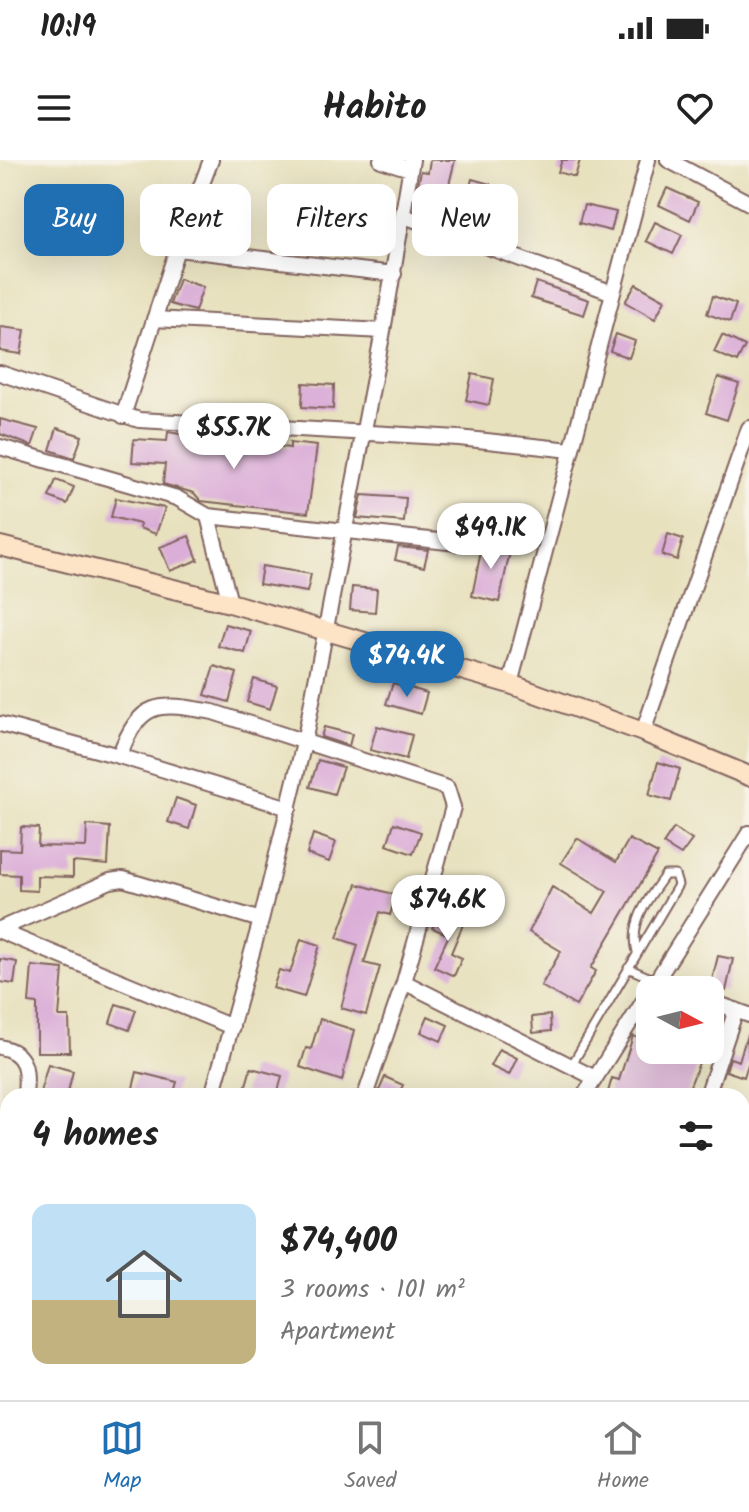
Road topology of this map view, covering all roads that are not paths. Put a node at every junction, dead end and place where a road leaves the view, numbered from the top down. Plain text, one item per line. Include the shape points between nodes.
1 (211, 160) edge
2 (381, 160) edge
3 (648, 160) edge
4 (668, 160) edge
5 (411, 165) edge
6 (202, 184) edge
7 (749, 203) edge
8 (404, 216) junction
9 (175, 256) edge
10 (238, 256) edge
11 (394, 274) junction
12 (613, 293) junction
13 (154, 319) junction
14 (383, 331) junction
15 (0, 373) edge
16 (123, 416) junction
17 (749, 428) edge
18 (362, 431) junction
19 (0, 447) edge
20 (571, 450) junction
21 (208, 516) junction
22 (346, 531) junction
23 (457, 543) dead end
24 (0, 546) edge
25 (230, 603) junction
26 (326, 633) junction
27 (510, 684) junction
28 (0, 724) edge
29 (643, 732) junction
30 (304, 743) junction
31 (119, 756) junction
32 (749, 776) edge
33 (289, 808) junction
34 (749, 833) edge
35 (261, 920) junction
36 (0, 930) edge
37 (637, 952) junction
38 (628, 968) junction
39 (646, 976) edge
40 (658, 976) edge
41 (404, 982) junction
42 (636, 1011) edge
43 (742, 1012) edge
44 (232, 1027) junction
45 (0, 1047) edge
46 (571, 1066) junction
47 (595, 1078) junction
48 (26, 1088) edge
49 (214, 1088) edge
50 (368, 1088) edge
51 (589, 1088) edge
52 (710, 1088) edge

1 - 6 street
2 - 5 street
3 - 12 street
4 - 7 street
5 - 8 street
8 - 11 street
8 - 12 street
9 - 13 street
10 - 11 street
11 - 14 street
12 - 20 street
13 - 14 street
13 - 16 street
14 - 18 street
15 - 16 street
16 - 18 street
17 - 29 street
18 - 20 street
18 - 22 street
19 - 21 street via 177,498
20 - 27 street
21 - 22 street
21 - 25 street
22 - 23 street
22 - 26 street
24 - 25 main road
25 - 26 main road
26 - 27 main road
26 - 30 street
27 - 29 main road
28 - 31 street
29 - 32 main road
30 - 31 street via 213,712 160,708 132,722
30 - 33 street
30 - 41 street via 447,788 451,796 453,807
31 - 33 street
33 - 35 street
34 - 40 street
35 - 36 street via 123,879
35 - 44 street
36 - 44 street
37 - 37 lane via 636,921 665,875 675,875 678,885
37 - 38 lane
38 - 39 lane
38 - 46 lane
41 - 46 street
41 - 50 street
42 - 47 street
43 - 52 street
44 - 49 street
45 - 48 street via 23,1059
46 - 47 street
47 - 51 street

